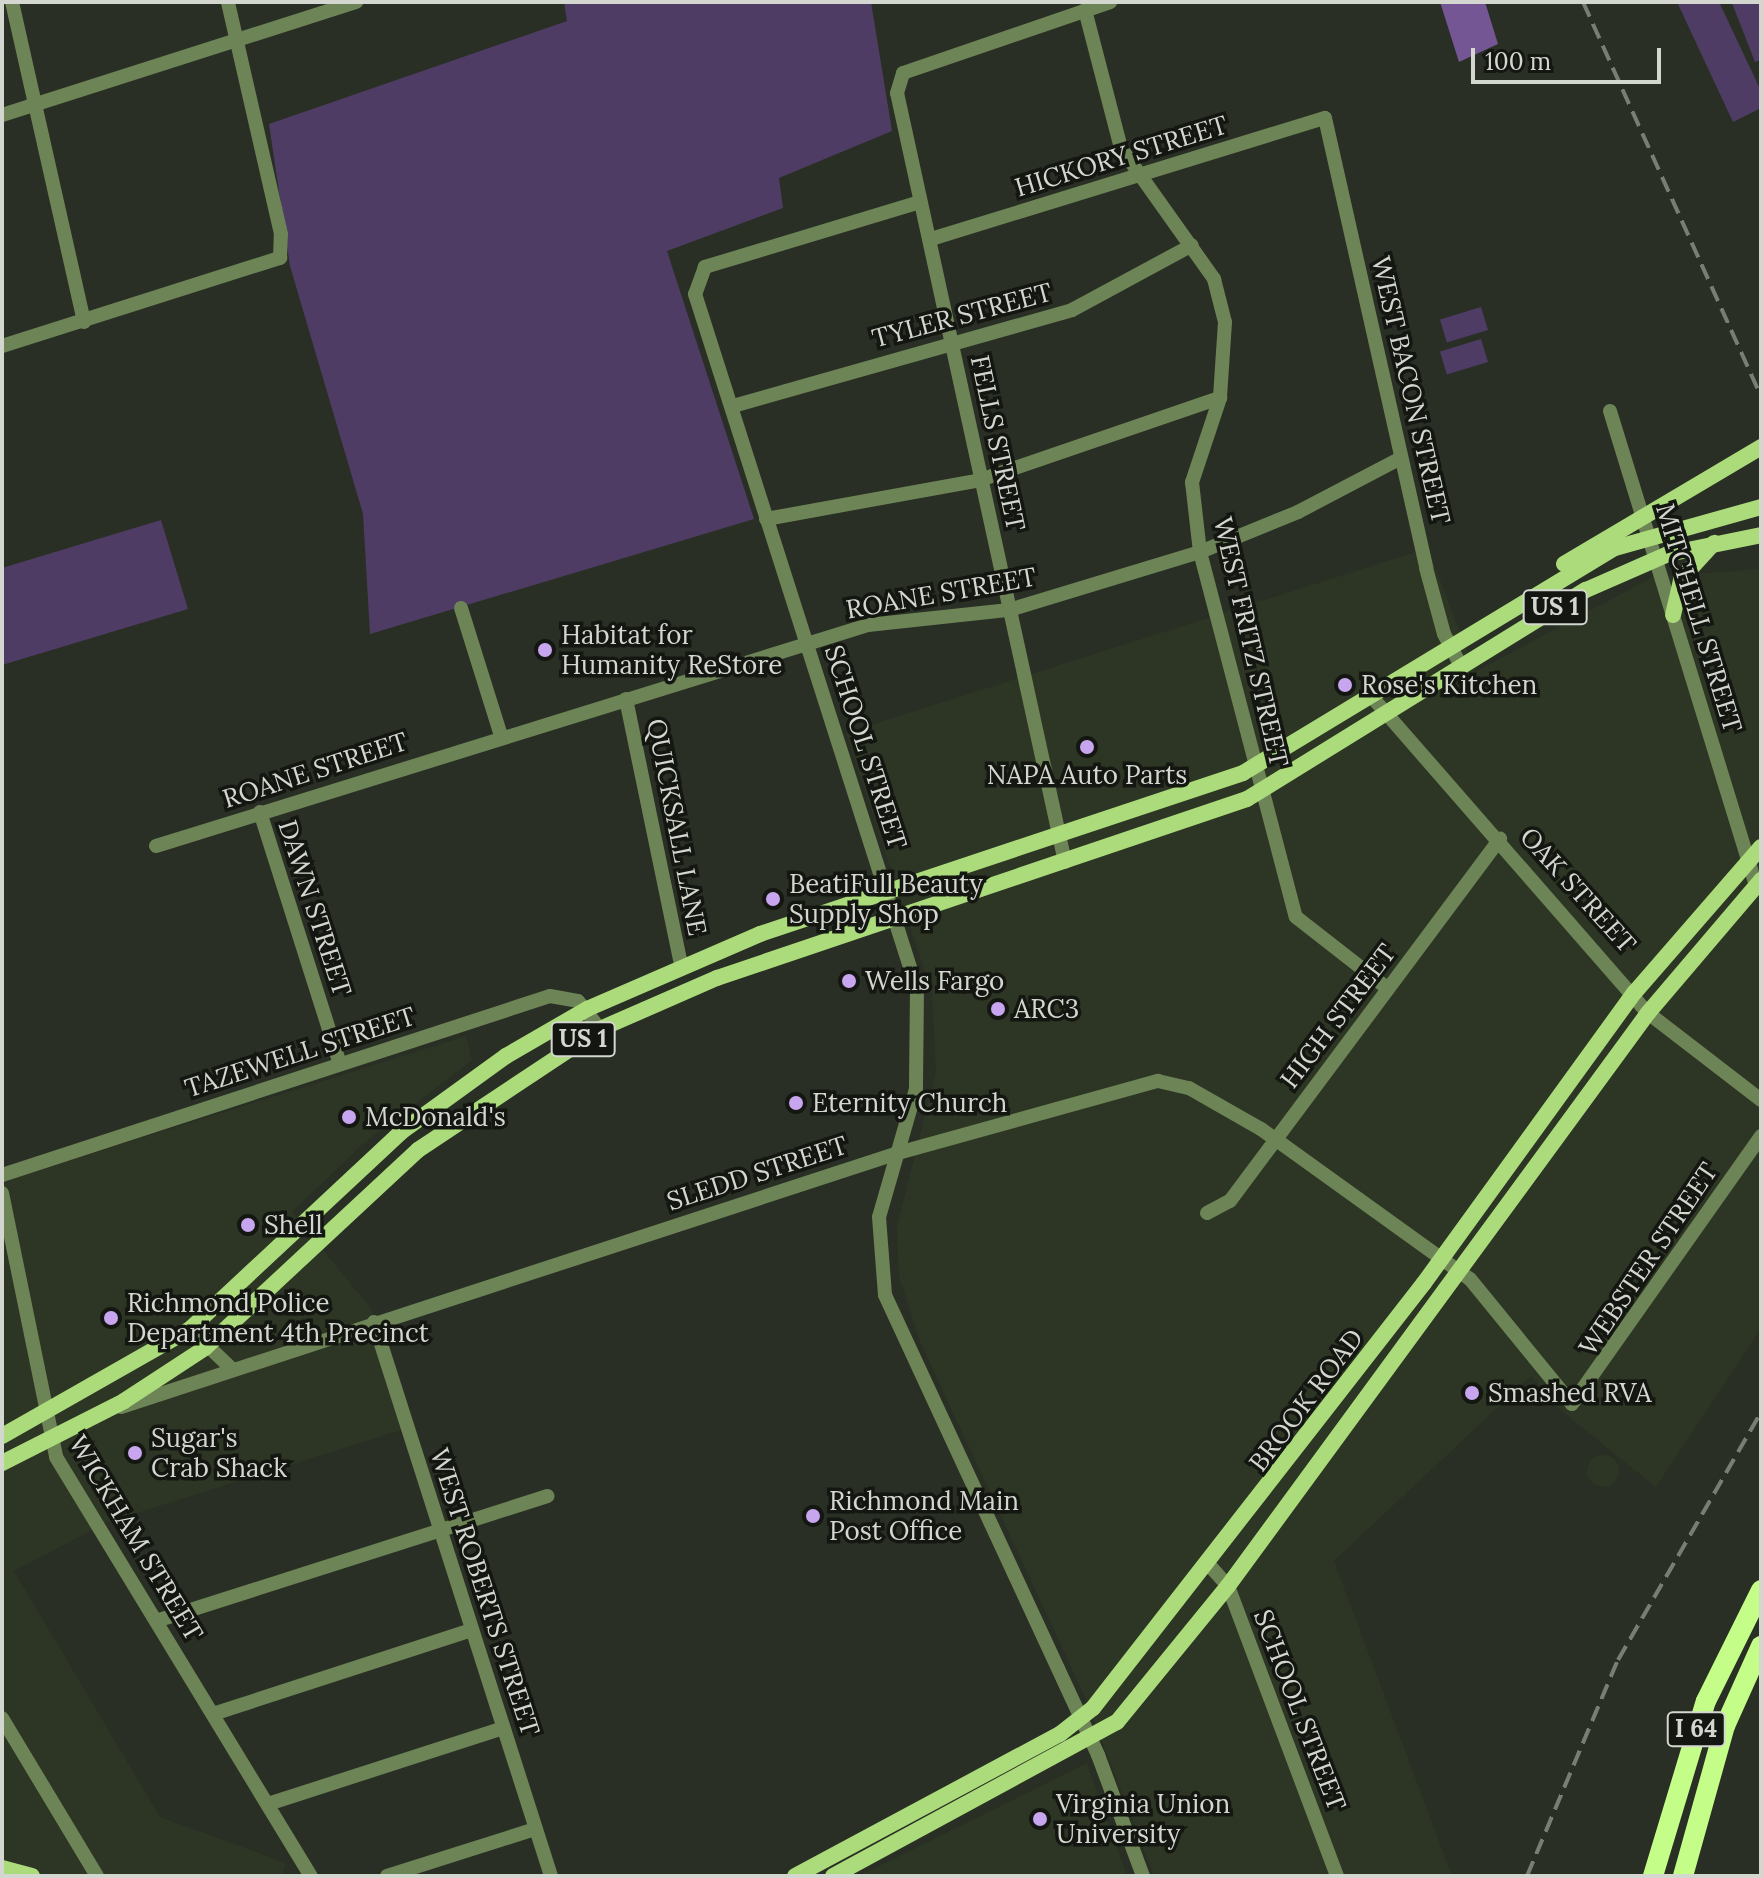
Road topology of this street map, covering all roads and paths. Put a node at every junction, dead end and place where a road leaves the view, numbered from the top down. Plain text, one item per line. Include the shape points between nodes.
1 (12, 2) edge
2 (228, 2) edge
3 (356, 2) edge
4 (1110, 2) edge
5 (1085, 10) junction
6 (236, 39) junction
7 (34, 103) junction
8 (2, 115) edge
9 (1325, 118) joint
10 (1140, 176) junction
11 (920, 202) junction
12 (931, 239) junction
13 (1192, 245) junction
14 (84, 322) junction
15 (952, 341) junction
16 (2, 346) edge
17 (1220, 398) junction
18 (733, 406) junction
19 (1610, 411) dead end
20 (1761, 447) edge
21 (1401, 458) junction
22 (980, 480) junction
23 (1761, 507) edge
24 (1642, 517) junction
25 (766, 519) junction
26 (1647, 535) junction
27 (1761, 535) edge
28 (1716, 541) junction
29 (1200, 552) junction
30 (1655, 558) junction
31 (1521, 601) junction
32 (461, 608) dead end
33 (1009, 610) junction
34 (1673, 615) junction
35 (808, 642) junction
36 (1449, 647) junction
37 (1462, 668) junction
38 (1372, 697) junction
39 (626, 699) junction
40 (1389, 716) junction
41 (501, 736) junction
42 (1254, 768) junction
43 (1263, 792) junction
44 (260, 812) junction
45 (1059, 837) junction
46 (1500, 839) junction
47 (156, 846) dead end
48 (1761, 847) edge
49 (1748, 858) junction
50 (1065, 862) junction
51 (1759, 882) edge
52 (887, 892) junction
53 (895, 919) junction
54 (681, 965) junction
55 (1387, 988) junction
56 (1635, 992) junction
57 (587, 1009) junction
58 (1648, 1013) junction
59 (600, 1029) junction
60 (340, 1064) junction
61 (1761, 1100) edge
62 (1761, 1136) edge
63 (1276, 1139) junction
64 (898, 1153) junction
65 (2, 1175) edge
66 (2, 1193) edge
67 (1207, 1213) dead end
68 (1443, 1259) junction
69 (1459, 1271) junction
70 (374, 1322) junction
71 (190, 1329) junction
72 (205, 1348) junction
73 (232, 1369) junction
74 (1572, 1404) joint
75 (50, 1412) junction
76 (104, 1412) junction
77 (2, 1436) edge
78 (49, 1440) junction
79 (2, 1463) edge
80 (548, 1496) dead end
81 (439, 1531) junction
82 (1210, 1566) junction
83 (1228, 1586) junction
84 (1761, 1590) edge
85 (156, 1621) junction
86 (471, 1630) junction
87 (1761, 1646) edge
88 (213, 1714) junction
89 (2, 1718) edge
90 (1080, 1719) junction
91 (503, 1728) junction
92 (1092, 1742) junction
93 (268, 1804) junction
94 (535, 1829) junction
95 (2, 1868) edge
96 (32, 1876) edge
97 (97, 1876) edge
98 (311, 1876) edge
99 (387, 1876) edge
100 (551, 1876) edge
101 (795, 1876) edge
102 (833, 1876) edge
103 (1143, 1876) edge
104 (1337, 1876) edge
105 (1653, 1876) edge
106 (1683, 1876) edge

1 - 7 street
2 - 6 street
3 - 6 street
4 - 5 street
5 - 10 street, WEST FRITZ STREET via 1121,148
5 - 11 street, FELLS STREET via 903,73 899,81
6 - 7 street
6 - 14 street via 281,234 273,264
7 - 8 street
7 - 14 street
9 - 10 street, HICKORY STREET
9 - 21 street, WEST BACON STREET
10 - 12 street, HICKORY STREET
10 - 13 street, WEST FRITZ STREET
11 - 12 street, FELLS STREET
11 - 18 street, SCHOOL STREET via 705,267 696,279
12 - 15 street, FELLS STREET
13 - 15 street, TYLER STREET via 1072,310
13 - 17 street, WEST FRITZ STREET via 1214,279 1225,322
14 - 16 street
15 - 18 street, TYLER STREET
15 - 22 street, FELLS STREET
17 - 22 street
17 - 29 street, WEST FRITZ STREET via 1192,482
18 - 25 street, SCHOOL STREET
19 - 24 street, MITCHELL STREET
20 - 24 main road
21 - 29 street, ROANE STREET via 1298,512
21 - 36 street, WEST BACON STREET
22 - 25 street
22 - 33 street, FELLS STREET
23 - 26 main road, US 1
24 - 26 street, MITCHELL STREET
24 - 31 main road via 1555,570
25 - 35 street, SCHOOL STREET
26 - 30 street, MITCHELL STREET
26 - 31 main road, US 1
27 - 28 main road, US 1
28 - 30 main road, US 1
28 - 34 main road via 1683,576
29 - 33 street, ROANE STREET
29 - 42 street, WEST FRITZ STREET
30 - 34 street, MITCHELL STREET
30 - 37 main road, US 1 via 1565,601
31 - 36 main road, US 1
32 - 41 street
33 - 35 street, ROANE STREET via 896,620
33 - 45 street, FELLS STREET
34 - 49 street, MITCHELL STREET
35 - 39 street, ROANE STREET
35 - 52 street, SCHOOL STREET
36 - 37 street, WEST BACON STREET
36 - 38 main road, US 1
37 - 40 main road, US 1
38 - 40 street, OAK STREET
38 - 42 main road, US 1
39 - 41 street, ROANE STREET
39 - 54 street, QUICKSALL LANE
40 - 43 main road, US 1
40 - 46 street, OAK STREET
41 - 44 street, ROANE STREET
42 - 43 street, WEST FRITZ STREET
42 - 45 main road, US 1
43 - 50 main road, US 1
43 - 55 street, WEST FRITZ STREET via 1298,922
44 - 47 street, ROANE STREET
44 - 60 street, DAWN STREET
45 - 50 street, FELLS STREET
45 - 52 main road, US 1
46 - 55 street, HIGH STREET
46 - 56 street, OAK STREET
48 - 49 main road, BROOK ROAD
49 - 51 street, MITCHELL STREET
49 - 56 main road, BROOK ROAD
50 - 53 main road, US 1
51 - 58 main road, BROOK ROAD
52 - 53 street, SCHOOL STREET
52 - 54 main road, US 1
53 - 59 main road, US 1 via 698,985
53 - 64 street, SCHOOL STREET via 914,974 921,1044
54 - 57 main road, US 1
55 - 63 street, HIGH STREET
56 - 58 street, OAK STREET
56 - 68 main road, BROOK ROAD
57 - 59 street
57 - 60 street, TAZEWELL STREET via 556,994
57 - 71 main road, US 1 via 506,1056 401,1132
58 - 61 street, OAK STREET
58 - 69 main road, BROOK ROAD
59 - 72 main road, US 1 via 418,1150
60 - 65 street, TAZEWELL STREET
62 - 74 street, WEBSTER STREET
63 - 64 street, SLEDD STREET via 1189,1088 1158,1081
63 - 67 street, HIGH STREET via 1230,1201
63 - 68 street, SLEDD STREET
64 - 70 street, SLEDD STREET
64 - 90 street, SCHOOL STREET via 879,1217 885,1295
66 - 75 street, WICKHAM STREET
68 - 69 street, SLEDD STREET
68 - 82 main road, BROOK ROAD
69 - 74 street, SLEDD STREET
69 - 83 main road, BROOK ROAD
70 - 73 street, SLEDD STREET
70 - 81 street, WEST ROBERTS STREET
71 - 72 street
71 - 75 main road, US 1
72 - 73 street
72 - 76 main road, US 1
73 - 76 street, SLEDD STREET
75 - 77 main road, US 1
75 - 78 street, WICKHAM STREET
76 - 78 main road, US 1
78 - 79 main road, US 1
78 - 85 street, WICKHAM STREET
80 - 81 street
81 - 85 street
81 - 86 street, WEST ROBERTS STREET
82 - 83 street, SCHOOL STREET
82 - 90 main road, BROOK ROAD
83 - 92 main road, BROOK ROAD via 1124,1714
83 - 104 street, SCHOOL STREET
84 - 105 highway, I 64 via 1706,1701
85 - 88 street, WICKHAM STREET
86 - 88 street
86 - 91 street, WEST ROBERTS STREET
87 - 106 highway, I 64 via 1725,1726
88 - 93 street, WICKHAM STREET
89 - 97 street
90 - 92 street, SCHOOL STREET
90 - 101 main road, BROOK ROAD
91 - 93 street
91 - 94 street, WEST ROBERTS STREET
92 - 102 main road, BROOK ROAD
92 - 103 street, SCHOOL STREET
93 - 98 street, WICKHAM STREET
94 - 99 street
94 - 100 street, WEST ROBERTS STREET
95 - 96 main road

